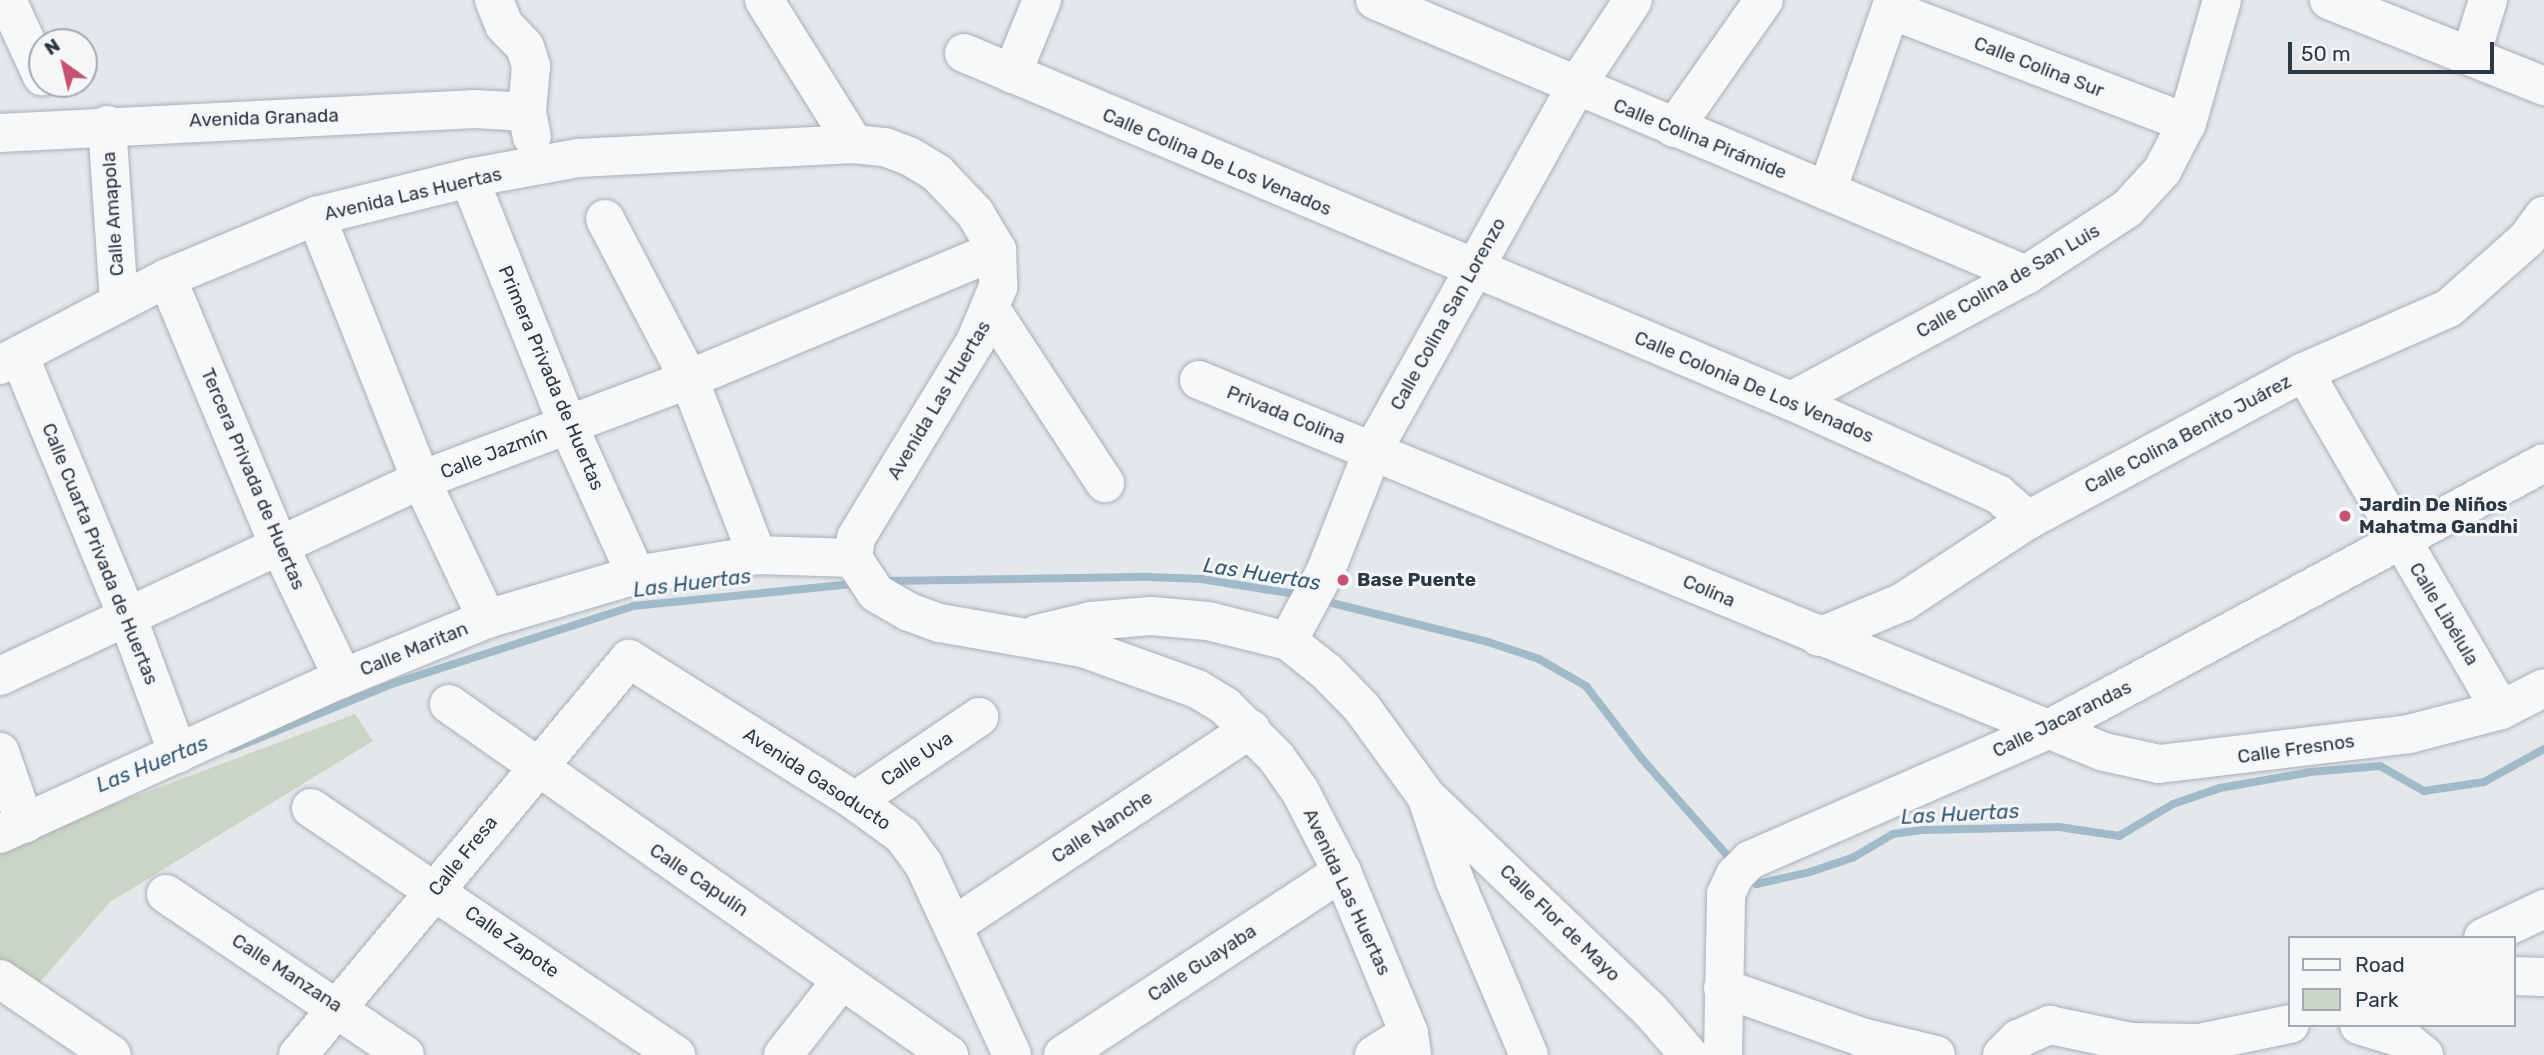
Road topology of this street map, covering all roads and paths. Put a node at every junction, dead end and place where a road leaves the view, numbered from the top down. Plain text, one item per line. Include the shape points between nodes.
1 (494, 0) edge
2 (764, 0) edge
3 (1042, 0) edge
4 (1375, 0) edge
5 (1633, 0) edge
6 (1764, 0) edge
7 (2222, 0) edge
8 (2329, 0) edge
9 (2488, 0) edge
10 (1893, 5) edge
11 (8, 15) edge
12 (28, 51) edge
13 (964, 53) dead end
14 (2471, 55) junction
15 (1012, 74) junction
16 (2544, 86) edge
17 (1575, 88) junction
18 (52, 98) edge
19 (527, 112) junction
20 (2187, 123) junction
21 (107, 125) junction
22 (65, 127) junction
23 (1674, 128) junction
24 (0, 133) edge
25 (854, 144) junction
26 (537, 166) junction
27 (469, 178) junction
28 (1827, 191) junction
29 (316, 216) junction
30 (2544, 216) edge
31 (605, 219) dead end
32 (997, 250) junction
33 (1472, 270) junction
34 (2026, 275) junction
35 (167, 278) junction
36 (119, 303) junction
37 (992, 311) junction
38 (9, 360) edge
39 (2305, 372) junction
40 (689, 379) junction
41 (1199, 380) dead end
42 (1791, 401) junction
43 (568, 425) junction
44 (1373, 450) junction
45 (2544, 463) edge
46 (421, 480) junction
47 (1105, 483) dead end
48 (2028, 520) junction
49 (278, 543) junction
50 (2401, 543) junction
51 (757, 555) junction
52 (862, 573) junction
53 (636, 575) junction
54 (127, 616) junction
55 (487, 619) junction
56 (1293, 633) junction
57 (1028, 636) junction
58 (1819, 637) junction
59 (629, 659) joint
60 (0, 676) edge
61 (343, 678) junction
62 (2544, 688) edge
63 (449, 704) dead end
64 (2501, 710) junction
65 (979, 717) dead end
66 (1251, 729) junction
67 (2045, 731) junction
68 (0, 752) edge
69 (178, 754) junction
70 (536, 768) junction
71 (1426, 796) junction
72 (855, 800) junction
73 (311, 808) dead end
74 (13, 829) edge
75 (1342, 872) junction
76 (436, 889) junction
77 (166, 894) dead end
78 (2544, 909) edge
79 (953, 926) junction
80 (2487, 936) edge
81 (2516, 976) edge
82 (2544, 977) edge
83 (842, 980) junction
84 (1723, 988) junction
85 (5, 993) edge
86 (338, 1006) junction
87 (2288, 1024) edge
88 (2365, 1027) edge
89 (1411, 1044) edge
90 (2410, 1044) edge
91 (112, 1055) edge
92 (298, 1055) edge
93 (405, 1055) edge
94 (676, 1055) edge
95 (783, 1055) edge
96 (949, 1055) edge
97 (1012, 1055) edge
98 (1063, 1055) edge
99 (1374, 1055) edge
100 (1529, 1055) edge
101 (1689, 1055) edge
102 (1723, 1055) edge
103 (1936, 1055) edge
104 (2002, 1055) edge

1 - 19 street via 504,25 525,47 531,66
2 - 25 street
3 - 15 street
4 - 17 street, Calle Colina Pirámide
5 - 17 street, Calle Colina San Lorenzo
6 - 23 street
7 - 20 street, Calle Colina de San Luis
8 - 14 street
9 - 14 street
10 - 20 street, Calle Colina Sur
10 - 28 street
11 - 12 street
13 - 15 street, Calle Colina De Los Venados
14 - 16 street
15 - 33 street, Calle Colina De Los Venados
17 - 23 street, Calle Colina Pirámide
17 - 33 street, Calle Colina San Lorenzo
18 - 22 street
19 - 21 street, Avenida Granada via 475,109
19 - 26 street
20 - 34 street, Calle Colina de San Luis via 2162,171 2127,209
21 - 22 street, Avenida Granada
21 - 36 street, Calle Amapola
22 - 24 street, Avenida Granada
23 - 28 street, Calle Colina Pirámide
25 - 26 street, Avenida Las Huertas via 578,158
25 - 32 street, Avenida Las Huertas via 885,147 937,173 975,213
26 - 27 street, Avenida Las Huertas
27 - 29 street, Avenida Las Huertas
27 - 43 street, Primera Privada de Huertas
28 - 34 street, Calle Colina Pirámide
29 - 35 street, Avenida Las Huertas
29 - 46 street
30 - 39 street, Calle Colina Benito Juárez via 2527,239 2449,308
31 - 40 street
32 - 37 street, Avenida Las Huertas via 998,287
32 - 40 street, Calle Jazmín
33 - 42 street, Calle Colonia De Los Venados
33 - 44 street, Calle Colina San Lorenzo
34 - 42 street, Calle Colina de San Luis
35 - 36 street, Avenida Las Huertas
35 - 49 street, Tercera Privada de Huertas
36 - 38 street, Avenida Las Huertas
37 - 47 street
37 - 52 street, Avenida Las Huertas via 856,538
38 - 54 street, Calle Cuarta Privada de Huertas
39 - 48 street, Calle Colina Benito Juárez
39 - 50 street, Calle Libélula
40 - 43 street, Calle Jazmín
40 - 51 street
41 - 44 street, Privada Colina
42 - 48 street, Calle Colonia De Los Venados via 1997,494
43 - 46 street, Calle Jazmín
43 - 53 street, Primera Privada de Huertas
44 - 56 street, Calle Colina San Lorenzo via 1326,570
44 - 58 street, Colina
45 - 50 street, Calle Jacarandas
46 - 49 street, Calle Jazmín
46 - 55 street
48 - 58 street, Calle Colina Benito Juárez via 1903,602
49 - 54 street, Calle Jazmín
49 - 61 street, Tercera Privada de Huertas
50 - 64 street, Calle Libélula
50 - 67 street, Calle Jacarandas
51 - 52 street, Calle Maritan
51 - 53 street, Calle Maritan
52 - 57 street, Avenida Las Huertas via 940,623
53 - 55 street, Calle Maritan
54 - 60 street, Calle Jazmín
54 - 69 street, Calle Cuarta Privada de Huertas
55 - 61 street, Calle Maritan
56 - 57 street via 1151,616 1091,621
56 - 71 street via 1362,708
57 - 66 street, Avenida Las Huertas via 1083,648 1197,690
58 - 67 street, Colina
59 - 70 street, Calle Fresa
59 - 72 street, Avenida Gasoducto
61 - 69 street, Calle Maritan
62 - 64 street, Calle Fresnos
63 - 70 street, Calle Capulín
64 - 67 street, Calle Fresnos via 2409,734 2159,764 2104,752
65 - 72 street, Calle Uva
66 - 75 street, Avenida Las Huertas via 1300,791
66 - 79 street, Calle Nanche
67 - 84 street, Calle Jacarandas via 1742,868 1726,894
68 - 74 street
69 - 74 street, Calle Maritan
70 - 76 street, Calle Fresa
70 - 83 street, Calle Capulín
71 - 100 street via 1455,881
71 - 101 street, Calle Flor de Mayo via 1650,1010
72 - 79 street, Avenida Gasoducto via 903,836
73 - 76 street, Calle Zapote
75 - 89 street, Avenida Las Huertas
75 - 98 street, Calle Guayaba
76 - 86 street, Calle Fresa
76 - 94 street, Calle Zapote
77 - 86 street, Calle Manzana
78 - 80 street
79 - 97 street, Avenida Gasoducto
81 - 82 street
83 - 95 street
83 - 96 street, Calle Capulín
84 - 102 street, Calle Jacarandas
84 - 103 street via 1861,1037
85 - 91 street
86 - 92 street, Calle Fresa
86 - 93 street, Calle Manzana
87 - 104 street via 2199,1043 2131,1042 2050,1025 2018,1039
88 - 90 street
89 - 99 street

